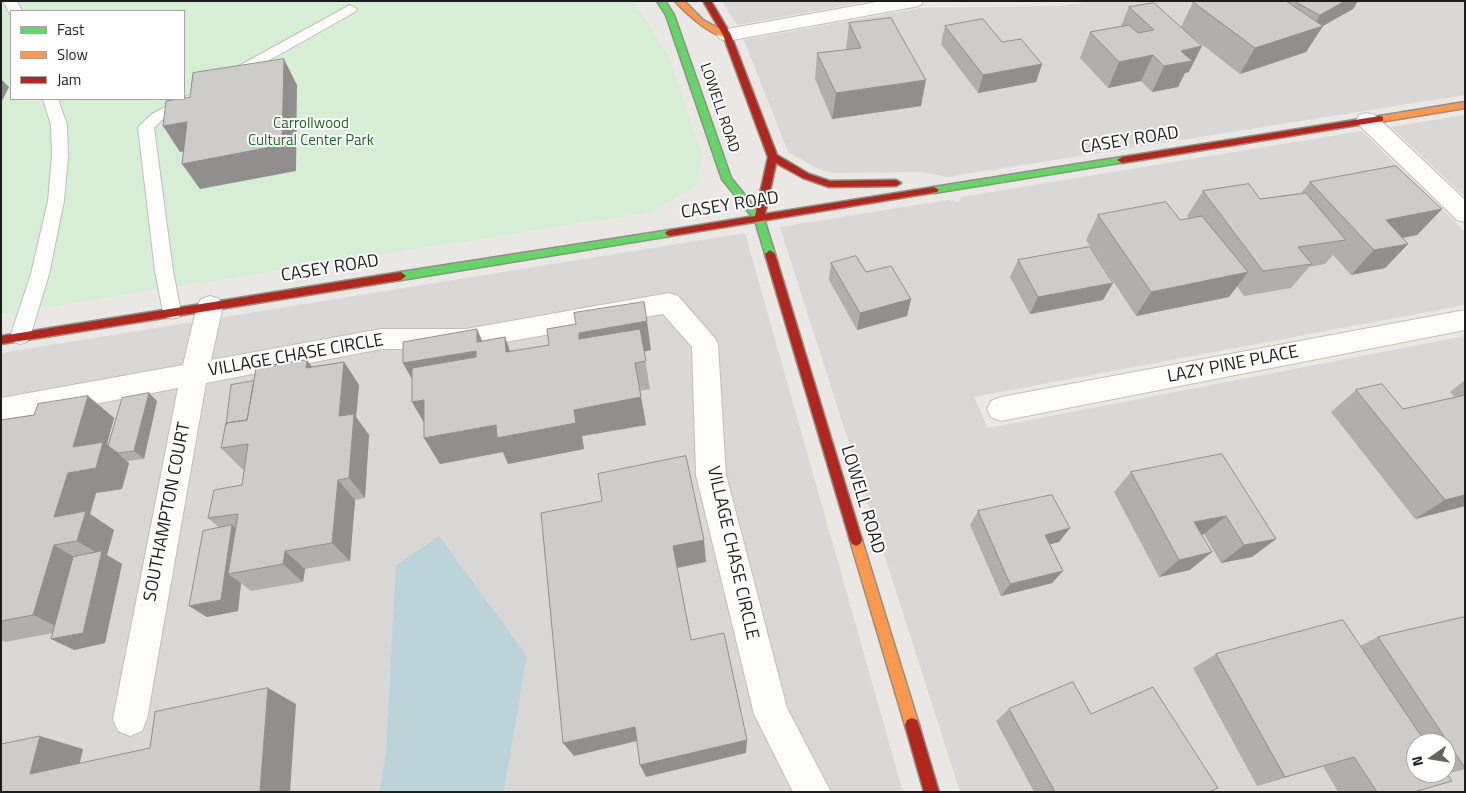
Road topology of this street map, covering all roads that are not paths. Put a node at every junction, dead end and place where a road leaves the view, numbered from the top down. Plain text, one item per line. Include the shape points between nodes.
1 (661, 1) edge
2 (680, 1) edge
3 (707, 1) edge
4 (914, 1) edge
5 (350, 9) dead end
6 (728, 35) junction
7 (216, 84) edge
8 (199, 94) edge
9 (51, 100) edge
10 (1465, 105) edge
11 (1368, 120) junction
12 (773, 157) junction
13 (947, 188) junction
14 (1465, 214) edge
15 (759, 219) junction
16 (210, 306) junction
17 (172, 312) junction
18 (1465, 320) edge
19 (20, 337) junction
20 (1, 340) edge
21 (194, 374) junction
22 (1001, 409) dead end
23 (1, 410) edge
24 (130, 719) dead end
25 (813, 792) edge
26 (932, 792) edge

1 - 15 street, LOWELL ROAD via 670,15 727,179
2 - 6 street via 691,16 711,30
3 - 6 street, LOWELL ROAD
4 - 6 street
5 - 7 lane
6 - 12 street, LOWELL ROAD
8 - 17 lane via 157,117 146,128
9 - 19 lane via 59,125 56,201 40,274
10 - 11 street, CASEY ROAD
11 - 13 street, CASEY ROAD
11 - 14 street
12 - 13 street via 806,176 829,184 921,182
12 - 15 street, LOWELL ROAD
13 - 15 street, CASEY ROAD
15 - 16 street, CASEY ROAD
15 - 26 street, LOWELL ROAD
16 - 17 street, CASEY ROAD
16 - 21 street, SOUTHAMPTON COURT
17 - 19 street, CASEY ROAD
18 - 22 street, LAZY PINE PLACE
19 - 20 street, CASEY ROAD
21 - 23 street, VILLAGE CHASE CIRCLE
21 - 24 street, SOUTHAMPTON COURT
21 - 25 street, VILLAGE CHASE CIRCLE via 381,339 466,339 669,303 705,344 711,475 771,714

